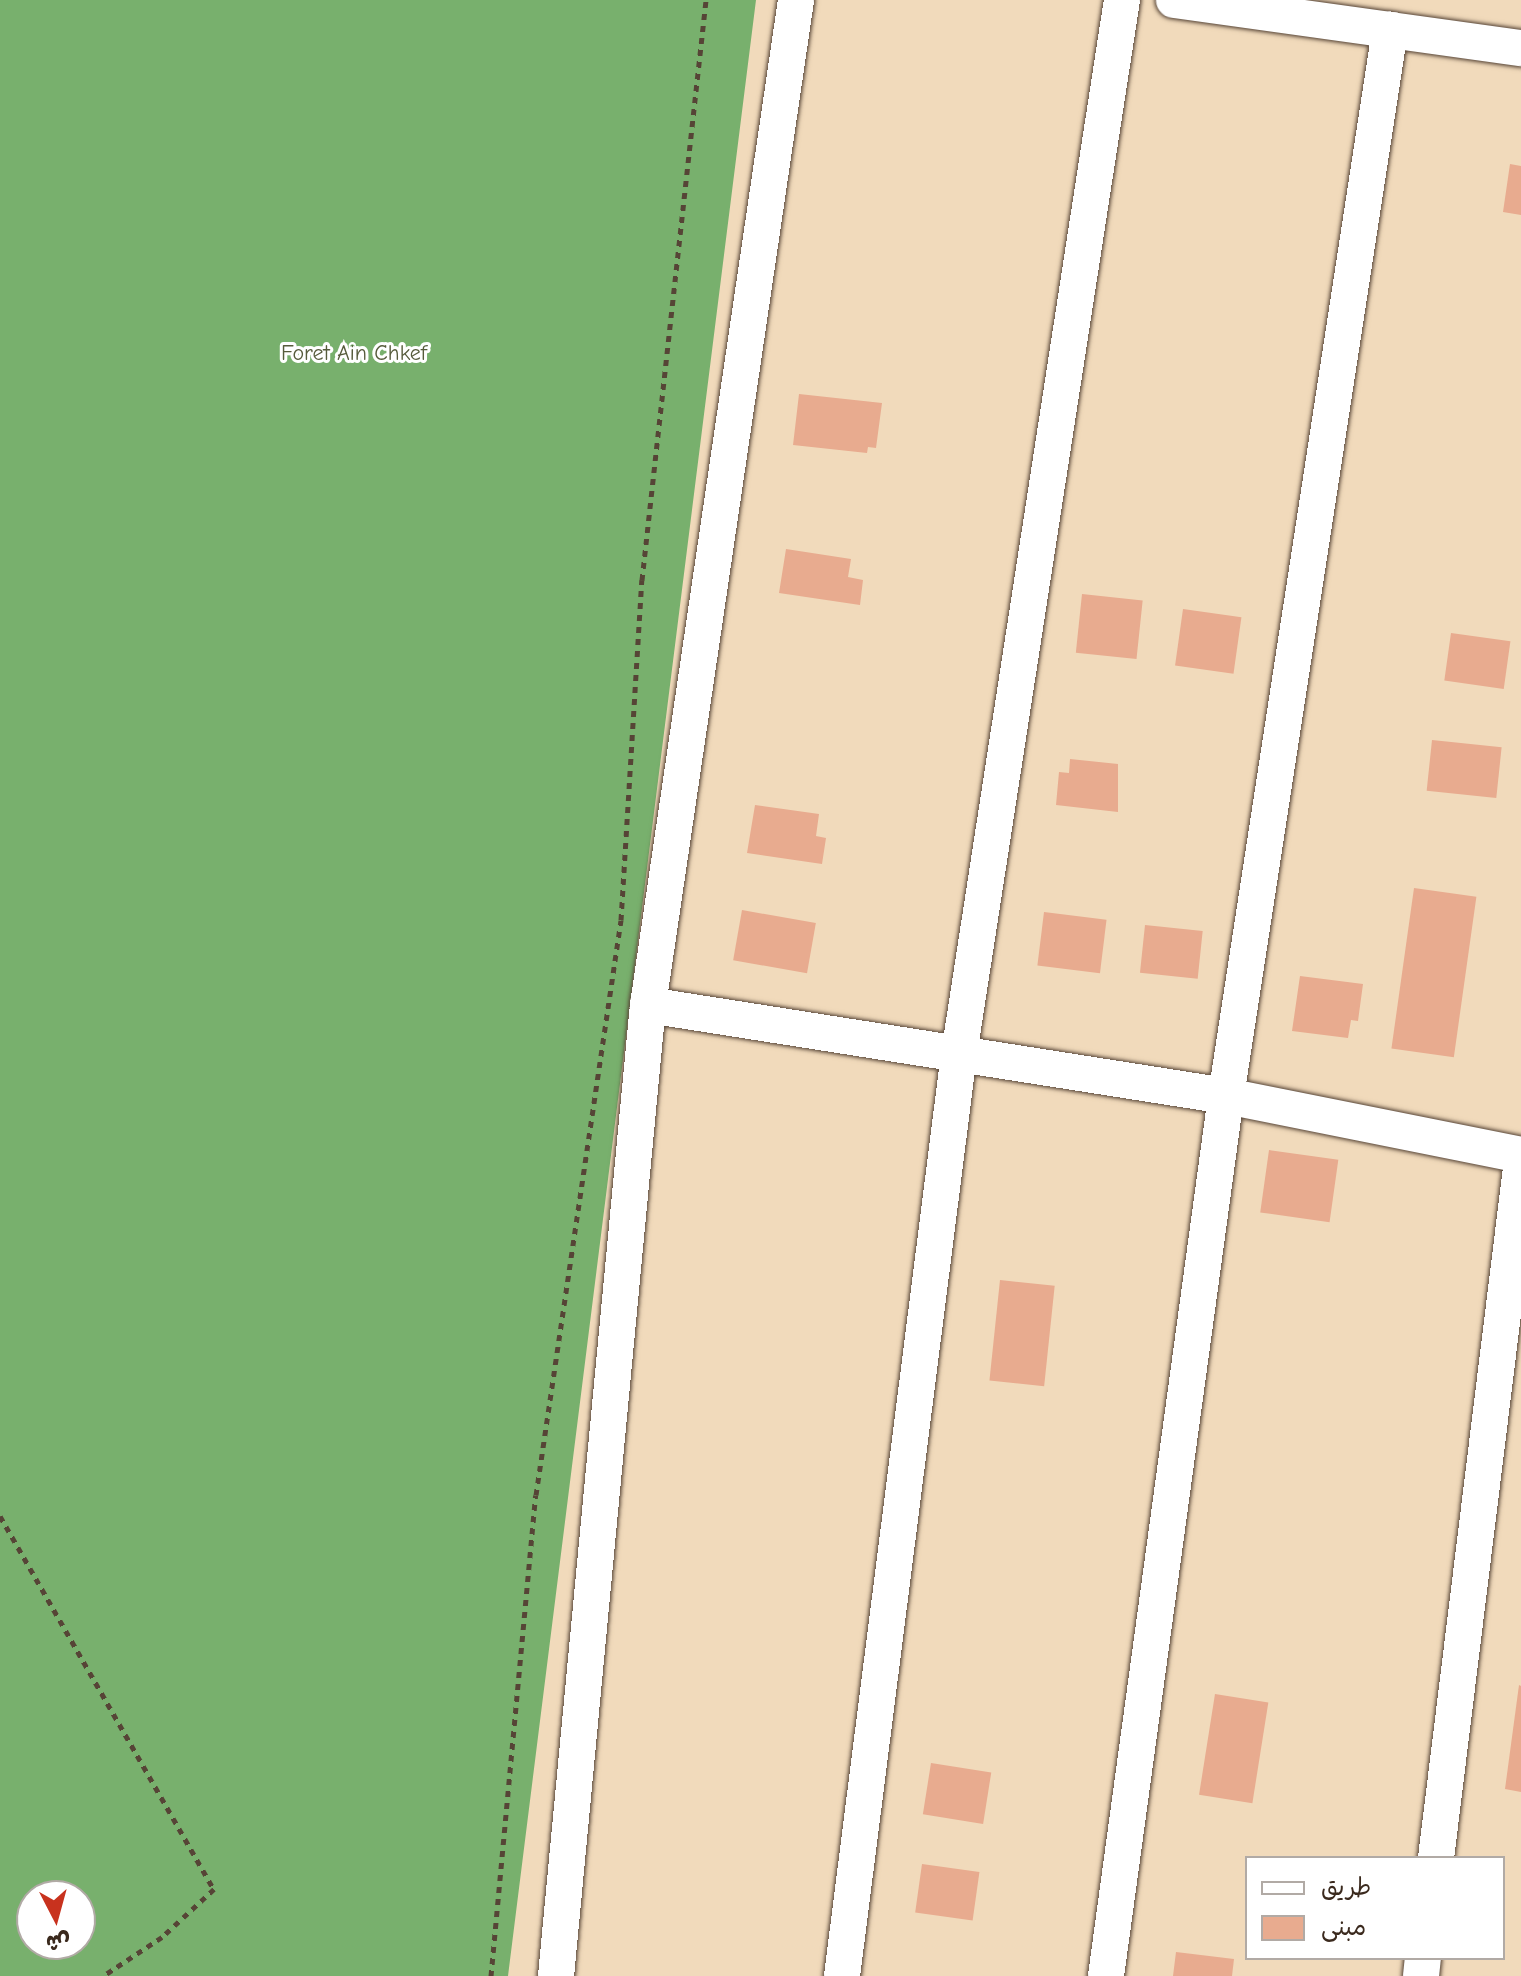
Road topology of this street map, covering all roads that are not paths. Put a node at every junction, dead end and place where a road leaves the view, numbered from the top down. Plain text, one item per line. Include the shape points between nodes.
1 (796, 0) edge
2 (1122, 0) edge
3 (1174, 0) edge
4 (1390, 30) junction
5 (1521, 48) edge
6 (648, 1005) junction
7 (959, 1054) junction
8 (1226, 1096) junction
9 (1521, 1155) edge
10 (1521, 1168) edge
11 (1507, 1430) edge
12 (1436, 1856) edge
13 (556, 1976) edge
14 (842, 1976) edge
15 (1106, 1976) edge

1 - 6 street
2 - 7 street
3 - 4 street
4 - 5 street
4 - 8 street
6 - 7 street
6 - 13 street
7 - 8 street
7 - 14 street
8 - 9 street
8 - 15 street
10 - 11 street
11 - 12 street

